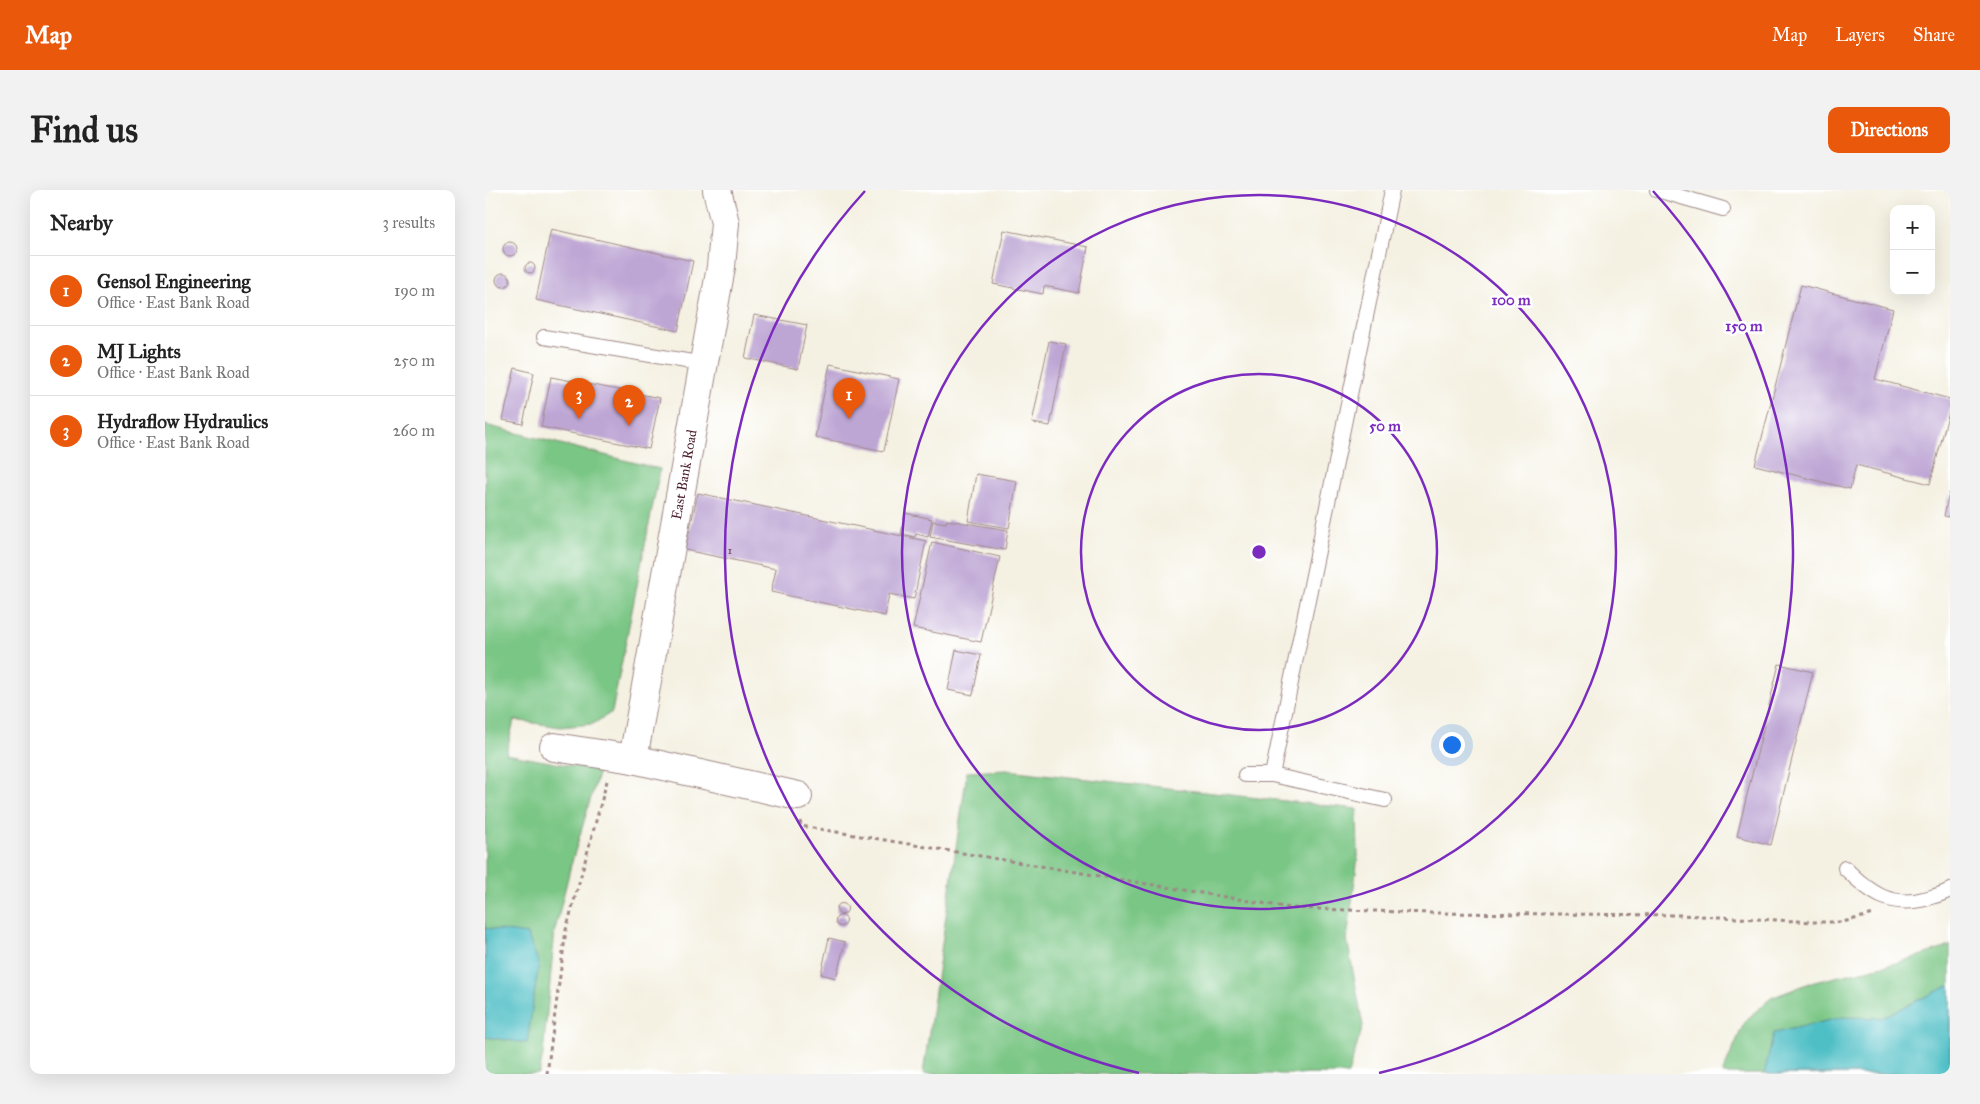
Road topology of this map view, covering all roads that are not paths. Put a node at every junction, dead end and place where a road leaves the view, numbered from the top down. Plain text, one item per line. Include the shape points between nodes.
1 (717, 190) edge
2 (1393, 190) edge
3 (1657, 190) edge
4 (1723, 209) dead end
5 (544, 337) dead end
6 (704, 364) junction
7 (554, 747) dead end
8 (633, 759) junction
9 (1245, 775) dead end
10 (1272, 775) junction
11 (798, 796) road end
12 (1385, 800) dead end
13 (1845, 868) dead end
14 (1950, 890) edge

1 - 6 street, East Bank Road via 725,223 725,242
2 - 10 lane
3 - 4 lane
5 - 6 lane
6 - 8 street, East Bank Road
7 - 8 street
8 - 11 street
9 - 10 lane
10 - 12 lane
13 - 14 lane via 1868,889 1900,902 1912,903

